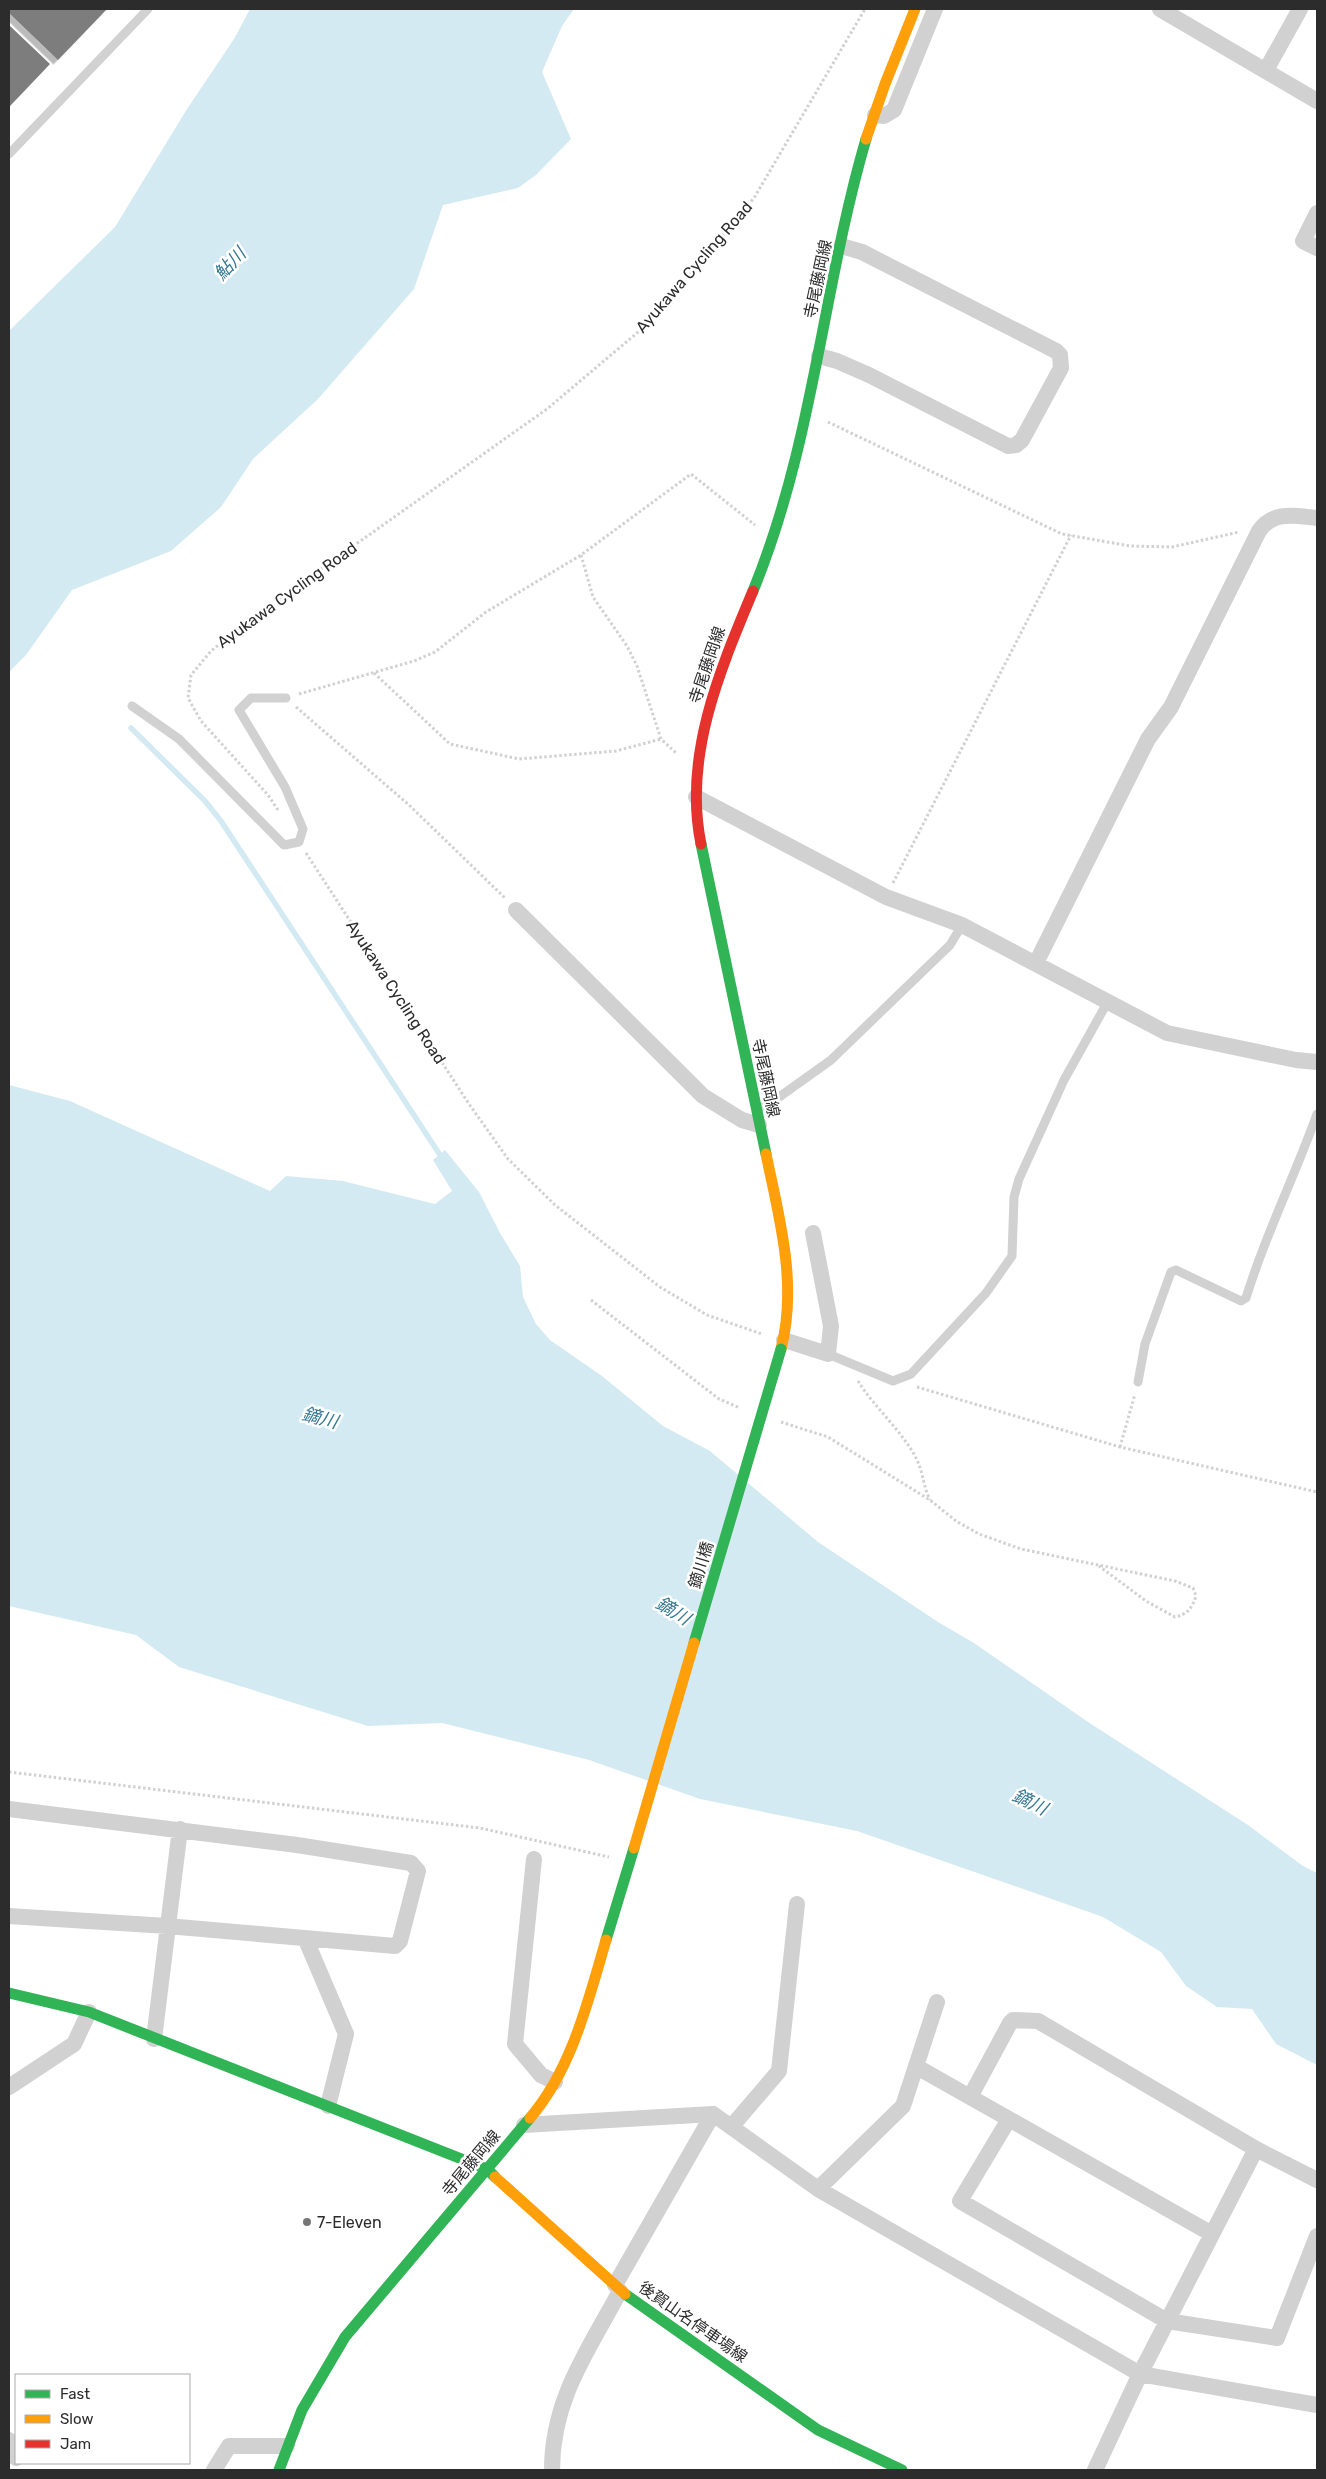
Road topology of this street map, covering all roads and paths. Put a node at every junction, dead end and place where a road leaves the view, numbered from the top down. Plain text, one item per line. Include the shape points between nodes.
1 (148, 9) edge
2 (865, 9) edge
3 (915, 9) edge
4 (934, 9) edge
5 (1160, 9) edge
6 (1300, 9) edge
7 (1266, 70) junction
8 (1317, 101) edge
9 (875, 115) junction
10 (9, 154) edge
11 (1317, 213) edge
12 (841, 246) junction
13 (1317, 248) edge
14 (818, 356) junction
15 (809, 413) junction
16 (1317, 518) edge
17 (1259, 531) junction
18 (1071, 536) junction
19 (774, 539) junction
20 (581, 555) junction
21 (374, 673) junction
22 (286, 698) junction
23 (132, 706) dead end
24 (661, 739) junction
25 (698, 766) junction
26 (696, 797) junction
27 (278, 811) dead end
28 (299, 842) junction
29 (886, 897) junction
30 (516, 910) joint
31 (962, 924) junction
32 (1036, 963) junction
33 (1107, 1003) junction
34 (1317, 1062) edge
35 (756, 1108) junction
36 (1317, 1114) edge
37 (759, 1125) junction
38 (813, 1233) dead end
39 (591, 1300) dead end
40 (783, 1344) junction
41 (828, 1354) junction
42 (856, 1378) dead end
43 (1138, 1382) joint
44 (931, 1392) dead end
45 (748, 1411) dead end
46 (774, 1419) dead end
47 (1120, 1447) junction
48 (1317, 1492) edge
49 (930, 1500) junction
50 (1100, 1566) junction
51 (9, 1772) edge
52 (9, 1808) edge
53 (180, 1829) junction
54 (634, 1848) joint
55 (534, 1859) dead end
56 (629, 1861) junction
57 (797, 1904) dead end
58 (9, 1916) edge
59 (167, 1926) junction
60 (306, 1940) junction
61 (9, 1993) edge
62 (937, 2002) dead end
63 (89, 2012) junction
64 (154, 2039) junction
65 (917, 2067) junction
66 (554, 2082) junction
67 (9, 2087) edge
68 (970, 2097) junction
69 (328, 2106) junction
70 (713, 2114) junction
71 (1010, 2120) junction
72 (524, 2125) junction
73 (732, 2126) junction
74 (1256, 2149) junction
75 (488, 2169) junction
76 (1317, 2180) edge
77 (818, 2189) junction
78 (1212, 2234) junction
79 (1317, 2236) edge
80 (617, 2288) junction
81 (1167, 2322) junction
82 (1140, 2374) junction
83 (1317, 2405) edge
84 (9, 2440) edge
85 (287, 2446) junction
86 (15, 2455) edge
87 (214, 2470) edge
88 (279, 2470) edge
89 (552, 2470) edge
90 (902, 2470) edge
91 (1095, 2470) edge

1 - 10 lane
2 - 27 path, Ayukawa Cycling Road via 754,198 650,322 547,409 260,612 211,652 191,675 188,698 201,721 268,795
3 - 9 main road, 寺尾藤岡線
4 - 9 street via 894,110 884,116
5 - 7 street
6 - 7 street
7 - 8 street
9 - 12 main road, 寺尾藤岡線
11 - 13 street via 1303,241
12 - 14 main road, 寺尾藤岡線
12 - 14 street via 862,252 1056,351 1060,355 1061,368 1022,440 1008,446 869,375
14 - 15 main road, 寺尾藤岡線
15 - 18 path
15 - 19 main road, 寺尾藤岡線
16 - 17 street via 1275,517
17 - 18 path via 1246,530 1172,547 1130,546
17 - 32 street via 1172,707 1148,738
18 - 29 path
19 - 20 path via 690,474
19 - 25 main road, 寺尾藤岡線 via 729,647 710,703
20 - 21 path via 486,612 435,652
20 - 24 path via 593,597 637,666
21 - 22 path
21 - 24 path via 444,740 458,746 519,759 616,750
22 - 28 lane via 251,698 240,710 285,787 303,829
22 - 30 path via 409,805
23 - 28 lane via 179,739 284,845
24 - 25 path via 678,755
25 - 26 main road, 寺尾藤岡線
26 - 29 street
26 - 35 main road, 寺尾藤岡線 via 699,834
28 - 40 path, Ayukawa Cycling Road via 508,1159 555,1205 660,1287 706,1315
29 - 31 street
30 - 37 street via 704,1096 742,1120
31 - 32 street
31 - 35 lane via 950,945 831,1060 768,1105
32 - 33 street
33 - 34 street via 1167,1033
33 - 41 lane via 1064,1080 1019,1179 1014,1197 1012,1256 986,1293 911,1374 901,1379 893,1381
35 - 37 main road, 寺尾藤岡線
36 - 43 lane via 1300,1163 1259,1254 1246,1298 1241,1301 1176,1270 1171,1272 1146,1344
37 - 40 main road, 寺尾藤岡線 via 787,1267
38 - 41 street via 830,1326
39 - 45 path via 719,1399
40 - 41 street
40 - 54 main road, 鏑川橋, bridge
42 - 49 path via 914,1454
43 - 47 path
44 - 47 path
46 - 49 path via 828,1437
47 - 48 path
49 - 50 path via 956,1521 987,1537 1020,1549
50 - 50 path via 1175,1581 1193,1588 1196,1596 1191,1608 1175,1617 1146,1601
51 - 56 path via 480,1828
52 - 53 street
53 - 59 street
53 - 60 street via 411,1863 418,1871 400,1941 395,1946
54 - 56 main road, 寺尾藤岡線
55 - 66 street via 515,2044 541,2075
56 - 66 main road, 寺尾藤岡線 via 582,2021
57 - 73 street via 779,2071
58 - 59 street
59 - 60 street
59 - 64 street
60 - 69 street via 346,2034
61 - 63 main road
62 - 65 street
63 - 64 main road
63 - 67 street via 74,2044
64 - 69 main road
65 - 68 street
65 - 77 street via 903,2106
66 - 72 main road, 寺尾藤岡線
68 - 71 street
68 - 74 street via 1013,2020 1038,2021
69 - 75 main road
70 - 72 street
70 - 73 street
70 - 80 street
71 - 78 street
71 - 81 street via 960,2201
72 - 75 main road, 寺尾藤岡線
73 - 77 street
74 - 76 street
74 - 78 street
75 - 80 main road, 後賀山名停車場線
75 - 85 main road, 寺尾藤岡線 via 357,2320 332,2354
77 - 82 street
78 - 81 street
79 - 81 street via 1277,2338
80 - 89 street via 558,2411
80 - 90 main road, 後賀山名停車場線 via 818,2430
81 - 82 street
82 - 83 street
82 - 91 street
84 - 86 street
85 - 87 street via 229,2446
85 - 88 main road, 寺尾藤岡線

